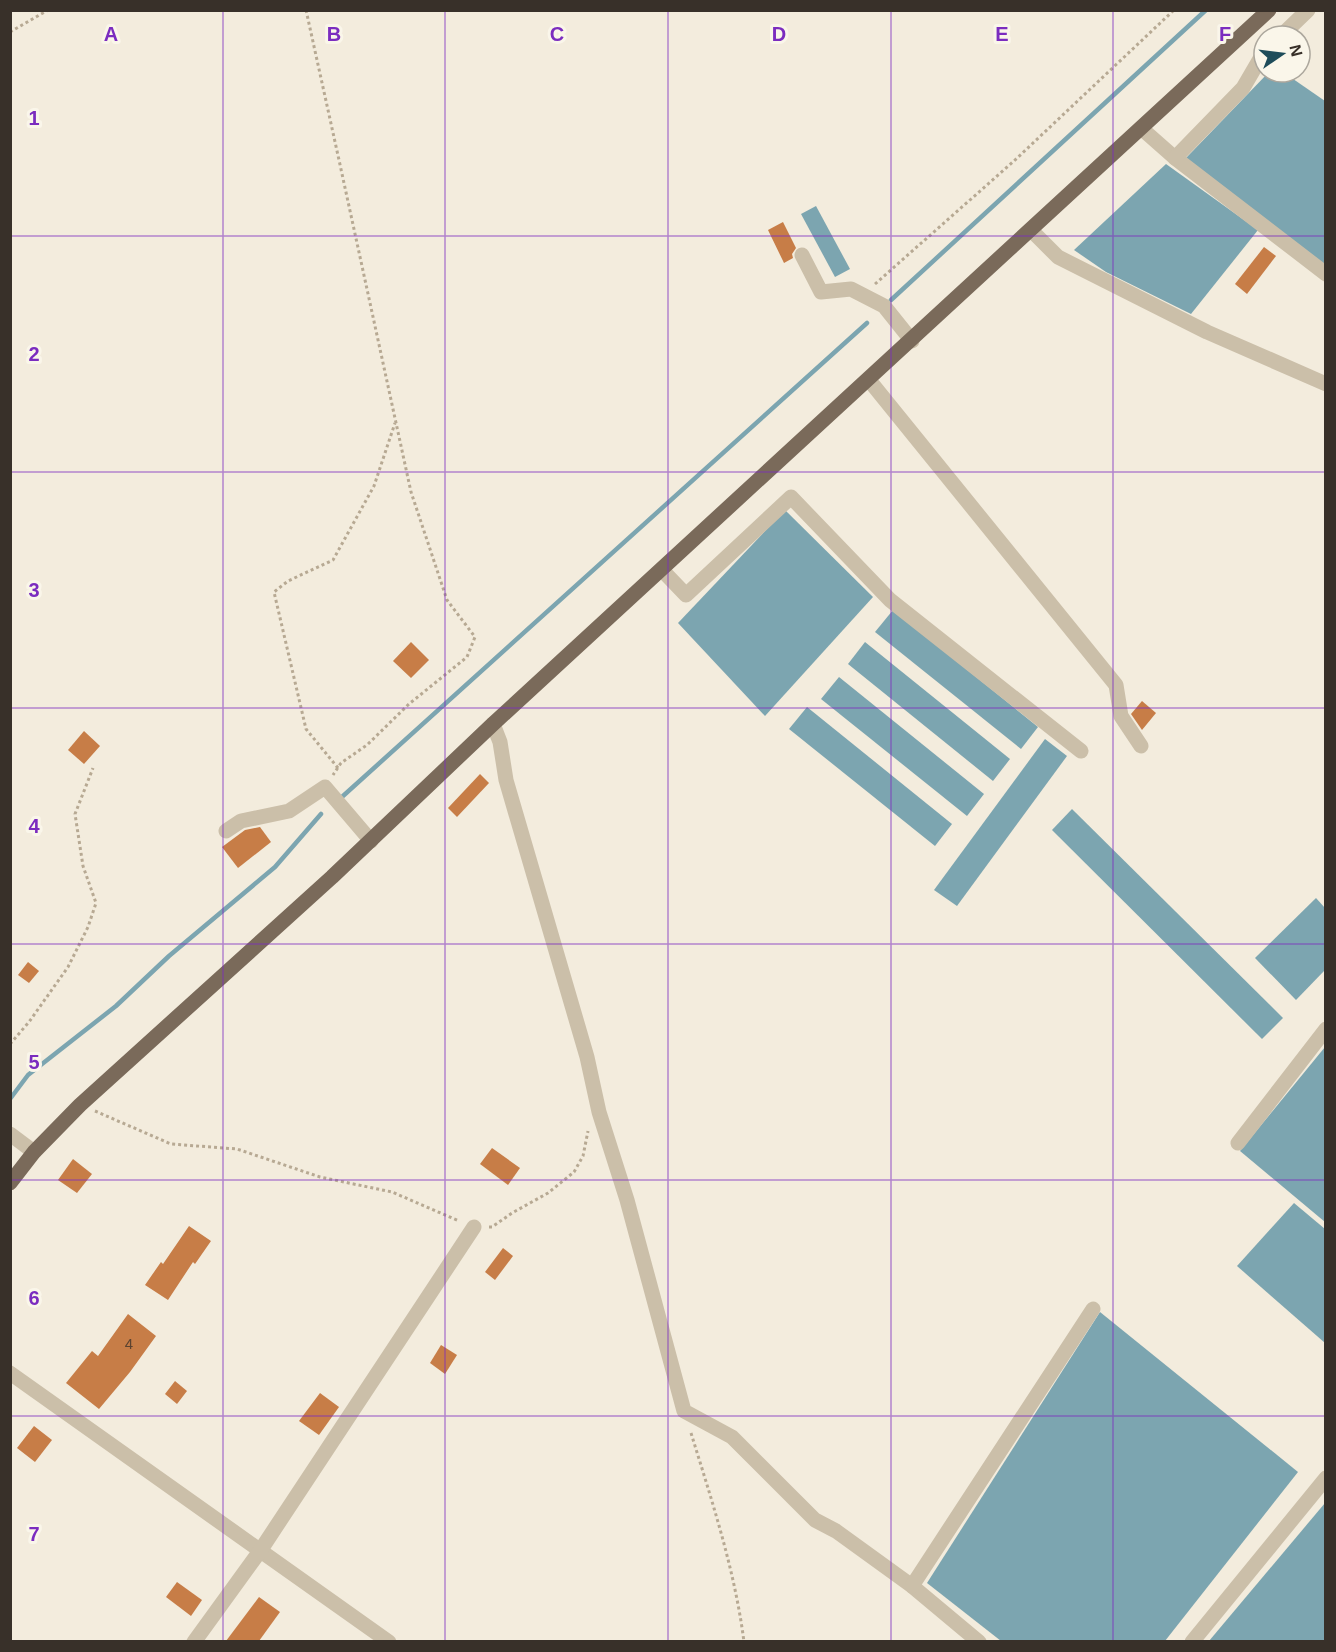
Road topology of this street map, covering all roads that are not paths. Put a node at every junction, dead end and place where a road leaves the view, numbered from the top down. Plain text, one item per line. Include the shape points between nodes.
1 (1269, 10) edge
2 (1308, 10) edge
3 (1293, 24) edge
4 (1252, 72) edge
5 (1141, 128) junction
6 (1175, 158) junction
7 (1031, 230) junction
8 (802, 255) dead end
9 (1326, 274) edge
10 (912, 341) junction
11 (869, 380) junction
12 (1326, 384) edge
13 (662, 570) junction
14 (493, 724) junction
15 (1141, 746) dead end
16 (1081, 751) dead end
17 (226, 831) dead end
18 (371, 841) junction
19 (1326, 1029) edge
20 (10, 1134) edge
21 (1238, 1143) dead end
22 (34, 1152) junction
23 (10, 1183) edge
24 (474, 1227) road end
25 (1093, 1309) dead end
26 (10, 1373) edge
27 (1326, 1478) edge
28 (260, 1551) junction
29 (912, 1586) junction
30 (194, 1641) edge
31 (389, 1641) edge
32 (979, 1641) edge
33 (1192, 1641) edge

1 - 5 main road
2 - 3 street
4 - 6 street via 1243,87
5 - 6 street
5 - 7 main road
6 - 9 street
7 - 10 main road
7 - 12 street via 1058,256 1207,333
8 - 10 street via 821,291 851,289 884,306
10 - 11 main road
11 - 13 main road
11 - 15 street via 1116,685 1122,716
13 - 14 main road
13 - 16 street via 686,595 790,497 890,600
14 - 18 main road
14 - 29 street via 684,1411 732,1437 815,1520
17 - 18 street via 241,821 290,811 325,787
18 - 22 main road via 80,1105
19 - 21 street
20 - 22 street
22 - 23 main road
24 - 28 street
25 - 29 street
26 - 28 street
27 - 33 street
28 - 30 street
28 - 31 street
29 - 32 street

